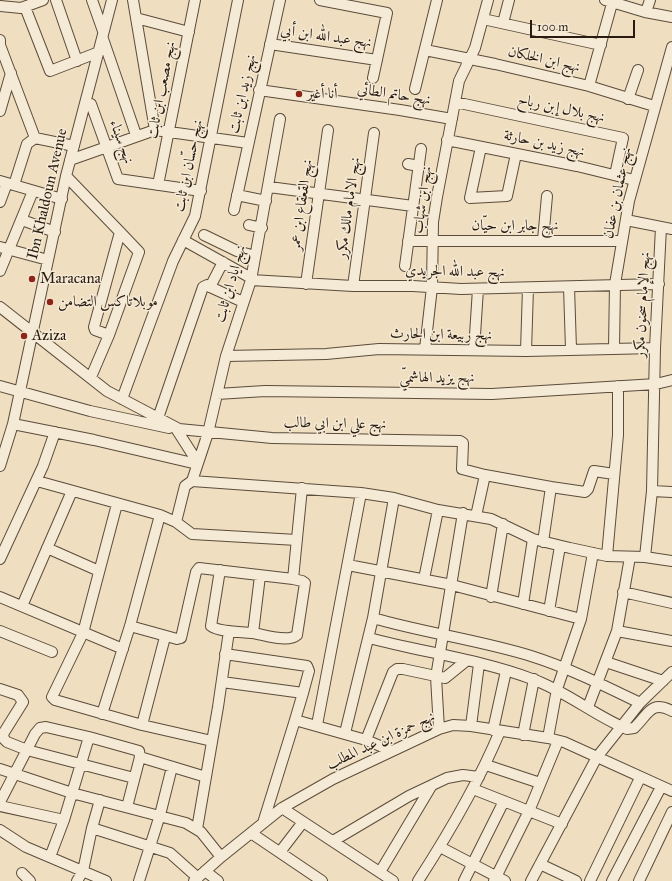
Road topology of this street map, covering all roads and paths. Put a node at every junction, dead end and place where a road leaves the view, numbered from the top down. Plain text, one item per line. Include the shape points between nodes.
1 (43, 0) edge
2 (56, 0) edge
3 (92, 0) edge
4 (112, 0) edge
5 (133, 0) edge
6 (195, 0) edge
7 (238, 0) edge
8 (280, 0) edge
9 (320, 0) edge
10 (437, 0) edge
11 (488, 0) edge
12 (509, 0) edge
13 (650, 0) edge
14 (610, 1) edge
15 (0, 6) edge
16 (25, 7) junction
17 (646, 12) junction
18 (672, 16) edge
19 (136, 18) junction
20 (483, 18) junction
21 (503, 23) junction
22 (189, 32) junction
23 (103, 34) junction
24 (0, 40) edge
25 (270, 44) junction
26 (0, 45) edge
27 (601, 45) junction
28 (672, 47) edge
29 (425, 50) junction
30 (98, 52) junction
31 (471, 59) junction
32 (377, 60) junction
33 (77, 61) junction
34 (638, 70) dead end
35 (11, 73) junction
36 (668, 77) edge
37 (373, 78) dead end
38 (589, 86) junction
39 (415, 89) dead end
40 (260, 90) junction
41 (628, 99) junction
42 (455, 102) junction
43 (91, 104) dead end
44 (654, 106) junction
45 (0, 111) edge
46 (280, 119) dead end
47 (452, 119) junction
48 (155, 130) junction
49 (328, 130) dead end
50 (169, 132) junction
51 (374, 133) dead end
52 (136, 135) junction
53 (35, 138) junction
54 (211, 138) junction
55 (447, 140) junction
56 (248, 143) junction
57 (74, 146) junction
58 (107, 147) junction
59 (481, 147) junction
60 (421, 149) dead end
61 (516, 154) junction
62 (70, 160) junction
63 (408, 164) dead end
64 (419, 166) junction
65 (615, 175) junction
66 (66, 176) junction
67 (634, 180) junction
68 (7, 183) edge
69 (158, 185) junction
70 (269, 187) junction
71 (33, 191) junction
72 (201, 191) junction
73 (320, 194) junction
74 (237, 195) junction
75 (547, 196) dead end
76 (62, 199) junction
77 (366, 200) junction
78 (266, 201) junction
79 (0, 202) edge
80 (413, 206) junction
81 (234, 210) dead end
82 (22, 220) junction
83 (626, 220) junction
84 (249, 225) dead end
85 (661, 227) junction
86 (262, 228) junction
87 (672, 229) edge
88 (55, 232) junction
89 (120, 232) junction
90 (204, 235) dead end
91 (183, 240) junction
92 (432, 240) junction
93 (543, 240) junction
94 (408, 241) junction
95 (622, 241) junction
96 (4, 248) edge
97 (255, 256) junction
98 (48, 260) junction
99 (223, 262) junction
100 (405, 266) dead end
101 (0, 271) edge
102 (251, 279) junction
103 (306, 284) junction
104 (615, 284) junction
105 (659, 284) junction
106 (353, 286) junction
107 (210, 287) junction
108 (432, 287) junction
109 (569, 287) junction
110 (528, 288) junction
111 (478, 289) junction
112 (243, 302) junction
113 (0, 307) edge
114 (33, 332) junction
115 (108, 335) junction
116 (614, 348) junction
117 (655, 348) junction
118 (425, 349) junction
119 (571, 349) junction
120 (474, 350) junction
121 (526, 351) junction
122 (226, 356) junction
123 (91, 377) junction
124 (672, 380) edge
125 (655, 384) junction
126 (0, 386) edge
127 (618, 386) junction
128 (20, 391) junction
129 (217, 394) junction
130 (122, 399) junction
131 (158, 418) junction
132 (13, 424) junction
133 (177, 428) junction
134 (55, 432) junction
135 (208, 433) junction
136 (197, 463) junction
137 (0, 466) edge
138 (614, 474) junction
139 (485, 475) junction
140 (192, 480) junction
141 (37, 481) junction
142 (551, 487) junction
143 (302, 488) junction
144 (72, 491) junction
145 (652, 491) junction
146 (361, 492) junction
147 (672, 492) edge
148 (394, 498) junction
149 (117, 504) junction
150 (438, 510) junction
151 (463, 513) junction
152 (160, 515) junction
153 (476, 516) junction
154 (176, 522) junction
155 (503, 524) junction
156 (297, 540) junction
157 (538, 541) junction
158 (560, 546) junction
159 (47, 548) junction
160 (593, 553) junction
161 (607, 556) junction
162 (630, 556) junction
163 (645, 557) junction
164 (0, 559) edge
165 (672, 561) edge
166 (348, 565) junction
167 (220, 570) junction
168 (99, 571) junction
169 (381, 571) junction
170 (260, 576) junction
171 (293, 579) junction
172 (424, 579) junction
173 (452, 586) junction
174 (623, 592) junction
175 (492, 597) junction
176 (1, 600) edge
177 (672, 603) edge
178 (523, 604) junction
179 (22, 606) junction
180 (549, 611) junction
181 (373, 618) junction
182 (581, 619) junction
183 (130, 626) junction
184 (0, 630) edge
185 (229, 631) junction
186 (617, 631) junction
187 (83, 633) junction
188 (253, 633) junction
189 (443, 635) junction
190 (165, 636) junction
191 (369, 638) junction
192 (672, 640) edge
193 (123, 649) junction
194 (52, 652) dead end
195 (225, 654) junction
196 (439, 655) junction
197 (466, 661) junction
198 (606, 662) junction
199 (479, 664) junction
200 (564, 669) junction
201 (506, 671) junction
202 (672, 672) edge
203 (436, 677) junction
204 (534, 679) junction
205 (663, 681) junction
206 (222, 682) junction
207 (598, 683) junction
208 (0, 688) edge
209 (557, 689) junction
210 (303, 694) junction
211 (640, 703) junction
212 (588, 707) junction
213 (672, 711) edge
214 (102, 714) junction
215 (295, 720) junction
216 (142, 725) junction
217 (317, 725) junction
218 (471, 726) junction
219 (621, 726) junction
220 (439, 729) junction
221 (496, 731) junction
222 (345, 733) junction
223 (523, 735) junction
224 (89, 737) junction
225 (553, 739) junction
226 (366, 740) junction
227 (212, 741) junction
228 (27, 750) junction
229 (392, 751) junction
230 (140, 757) junction
231 (597, 757) junction
232 (81, 765) junction
233 (486, 765) junction
234 (172, 767) junction
235 (0, 769) edge
236 (14, 775) junction
237 (206, 777) junction
238 (479, 777) junction
239 (134, 778) junction
240 (640, 778) junction
241 (540, 783) junction
242 (432, 785) junction
243 (661, 787) junction
244 (473, 789) junction
245 (672, 791) edge
246 (72, 793) junction
247 (100, 800) junction
248 (504, 800) junction
249 (0, 802) edge
250 (0, 806) edge
251 (127, 807) junction
252 (282, 808) junction
253 (529, 811) junction
254 (672, 812) edge
255 (160, 815) junction
256 (64, 820) junction
257 (304, 822) junction
258 (263, 823) junction
259 (562, 824) junction
260 (669, 827) edge
261 (92, 828) junction
262 (197, 829) junction
263 (0, 830) edge
264 (251, 833) junction
265 (333, 841) junction
266 (150, 846) junction
267 (440, 847) junction
268 (280, 852) junction
269 (220, 857) junction
270 (50, 858) junction
271 (473, 864) junction
272 (540, 864) junction
273 (83, 871) junction
274 (380, 872) junction
275 (22, 873) dead end
276 (199, 877) edge
277 (499, 880) edge
278 (30, 881) edge
279 (77, 881) edge
280 (106, 881) edge
281 (139, 881) edge
282 (218, 881) edge
283 (322, 881) edge
284 (393, 881) edge
285 (418, 881) edge
286 (464, 881) edge
287 (530, 881) edge
288 (576, 881) edge
289 (590, 881) edge
290 (612, 881) edge
291 (639, 881) edge

1 - 16 street
2 - 33 street
3 - 23 street
4 - 23 street, Ibn Khaldoun Avenue
5 - 19 street
6 - 22 street, نهج مصعب ابن ثابت
7 - 54 street, نهج حسّان ابن ثابت
8 - 25 street, نهج زيد ابن ثابت
9 - 32 street via 387,13
10 - 29 street
11 - 20 street, نهج ابن شهاب
12 - 21 street
13 - 17 street
14 - 17 street
14 - 27 street
15 - 16 street
16 - 33 street via 49,71
17 - 18 street
19 - 22 street
19 - 48 street
20 - 21 street
20 - 31 street, نهج ابن شهاب
21 - 27 street
22 - 50 street, نهج مصعب ابن ثابت
23 - 30 street, Ibn Khaldoun Avenue
23 - 52 street
24 - 26 street
25 - 32 street, نهج عبد الله ابن أبي
25 - 40 street, نهج زيد ابن ثابت
26 - 35 street
27 - 38 street
28 - 36 street, نهج عثمان بن عفان
29 - 31 street, نهج ابن الخلكان
29 - 39 street
30 - 33 street
30 - 57 street, Ibn Khaldoun Avenue
31 - 38 street, نهج ابن الخلكان
31 - 42 street, نهج ابن شهاب via 460,76
32 - 37 street
34 - 41 street
35 - 45 street
35 - 53 street
36 - 44 street, نهج عثمان بن عفان
38 - 41 street, نهج ابن الخلكان
40 - 47 street, نهج حاتم الطائي
40 - 56 street, نهج زيد ابن ثابت
41 - 44 street, نهج ابن الخلكان
42 - 47 street, نهج ابن شهاب
42 - 65 street, نهج بلال إبن رباح via 623,138
43 - 58 street, نهج سيناء
44 - 67 street, نهج عثمان بن عفان
46 - 70 street, نهج اياد ابن ثابت
47 - 55 street, نهج ابن شهاب
48 - 50 street
48 - 52 street
49 - 73 street, نهج القعقاع ابن عمر
50 - 54 street
50 - 69 street, نهج مصعب ابن ثابت
51 - 77 street, نهج الامام مالك مكرر
52 - 58 street
53 - 57 street
53 - 68 street via 27,144
54 - 56 street
54 - 72 street, نهج حسّان ابن ثابت
55 - 59 street, نهج زيد بن حارثة
55 - 92 street, نهج ابن شهاب
56 - 74 street, نهج زيد ابن ثابت
57 - 62 street, Ibn Khaldoun Avenue
58 - 62 street
58 - 69 street, نهج سيناء via 118,179
59 - 61 street, نهج زيد بن حارثة
59 - 61 street via 470,198 507,196
60 - 64 street
61 - 65 street, نهج زيد بن حارثة
62 - 66 street, Ibn Khaldoun Avenue
63 - 64 street
64 - 80 street
65 - 67 street, نهج زيد بن حارثة
66 - 76 street, Ibn Khaldoun Avenue
66 - 89 street
67 - 83 street, نهج عثمان بن عفان
68 - 71 street
68 - 79 street
69 - 72 street, نهج سيناء
70 - 73 street
70 - 78 street, نهج اياد ابن ثابت
71 - 76 street
71 - 82 street
72 - 91 street, نهج حسّان ابن ثابت via 195,216
73 - 77 street
73 - 103 street, نهج القعقاع ابن عمر
74 - 78 street
74 - 81 street, نهج زيد ابن ثابت
75 - 93 street
76 - 88 street, Ibn Khaldoun Avenue
77 - 80 street
77 - 106 street, نهج الامام مالك مكرر
78 - 86 street, نهج اياد ابن ثابت
80 - 94 street
82 - 88 street
82 - 96 street
83 - 85 street
83 - 95 street, نهج عثمان بن عفان
84 - 86 street
85 - 87 street
85 - 105 street, نهج الإمام سحنون مكرر
86 - 97 street, نهج اياد ابن ثابت
88 - 98 street, Ibn Khaldoun Avenue
89 - 115 street via 94,327 95,330
89 - 115 street via 139,252
90 - 97 street via 237,251
91 - 99 street
91 - 130 street, نهج حسّان ابن ثابت
92 - 93 street, نهج جابر ابن حيّان
92 - 94 street, نهج جابر ابن حيّان
92 - 108 street, نهج ابن شهاب
93 - 95 street, نهج جابر ابن حيّان
94 - 100 street
95 - 104 street, نهج عثمان بن عفان
96 - 98 street
96 - 101 street
97 - 102 street, نهج اياد ابن ثابت
98 - 114 street, Ibn Khaldoun Avenue
99 - 102 street
99 - 107 street
102 - 103 street, نهج عبد الله الجريدي
102 - 112 street, نهج اياد ابن ثابت
103 - 106 street, نهج عبد الله الجريدي
104 - 105 street, نهج عبد الله الجريدي
104 - 109 street, نهج عبد الله الجريدي
104 - 116 street, نهج عثمان بن عفان
105 - 117 street, نهج الإمام سحنون مكرر
106 - 108 street, نهج عبد الله الجريدي
107 - 112 street
107 - 131 street via 204,287 185,335
108 - 111 street, نهج عبد الله الجريدي
108 - 118 street, نهج ابن شهاب
109 - 110 street, نهج عبد الله الجريدي
109 - 119 street
110 - 111 street, نهج عبد الله الجريدي
110 - 121 street
111 - 120 street
112 - 122 street, نهج اياد ابن ثابت
113 - 114 street
114 - 123 street
114 - 128 street, Ibn Khaldoun Avenue
115 - 123 street
116 - 117 street, نهج ربيعة ابن الحارث
116 - 119 street, نهج ربيعة ابن الحارث
117 - 125 street, نهج الإمام سحنون مكرر
118 - 120 street, نهج ربيعة ابن الحارث
118 - 122 street, نهج ربيعة ابن الحارث
119 - 121 street, نهج ربيعة ابن الحارث
120 - 121 street, نهج ربيعة ابن الحارث
122 - 129 street, نهج اياد ابن ثابت
123 - 130 street via 107,391
124 - 125 street, نهج يزيد الهاشميّ
125 - 127 street, نهج يزيد الهاشميّ
125 - 145 street, نهج الإمام سحنون مكرر
126 - 128 street, نهج علي ابن ابي طالب
127 - 129 street, نهج يزيد الهاشميّ via 492,394
127 - 138 street via 618,435
128 - 132 street, Ibn Khaldoun Avenue
128 - 133 street, نهج علي ابن ابي طالب via 90,411 154,426
129 - 135 street, نهج اياد ابن ثابت
130 - 131 street
131 - 133 street
132 - 134 street
132 - 137 street, Ibn Khaldoun Avenue
133 - 135 street, نهج علي ابن ابي طالب
133 - 136 street
134 - 136 street
134 - 141 street
135 - 136 street, نهج اياد ابن ثابت
135 - 139 street, نهج علي ابن ابي طالب via 272,438 462,441 462,469
136 - 140 street, نهج اياد ابن ثابت
138 - 142 street via 595,471 585,492
138 - 161 street
139 - 142 street
139 - 153 street
140 - 143 street
140 - 154 street, نهج اياد ابن ثابت via 185,486
141 - 144 street
141 - 164 street
142 - 157 street
143 - 146 street
143 - 156 street
144 - 149 street
144 - 159 street
145 - 147 street
145 - 163 street, نهج الإمام سحنون مكرر
146 - 148 street
146 - 166 street
148 - 150 street
148 - 169 street
149 - 152 street
149 - 168 street
150 - 151 street
150 - 172 street
151 - 153 street
151 - 173 street
152 - 154 street
152 - 183 street
153 - 155 street
154 - 156 street via 192,534
155 - 157 street
155 - 175 street
156 - 171 street
157 - 158 street
157 - 178 street
158 - 160 street
158 - 180 street
159 - 168 street
159 - 179 street
160 - 161 street
160 - 182 street
161 - 162 street
162 - 163 street
162 - 174 street
163 - 165 street
166 - 169 street
166 - 217 street
167 - 170 street
167 - 185 street via 211,626 214,629
167 - 190 street via 197,570 183,636 178,639
168 - 187 street
169 - 172 street
169 - 181 street
170 - 171 street
170 - 188 street
171 - 188 street via 305,583 297,635 288,639
172 - 173 street
173 - 175 street
173 - 189 street
174 - 177 street
174 - 186 street
175 - 178 street
176 - 179 street
178 - 180 street
179 - 187 street
180 - 182 street
181 - 189 street
181 - 191 street
182 - 200 street
183 - 190 street
183 - 193 street
184 - 194 street
185 - 188 street
185 - 195 street
186 - 192 street
186 - 198 street
187 - 193 street
187 - 214 street via 52,697
189 - 196 street
189 - 200 street via 532,657
190 - 216 street
191 - 196 street
191 - 222 street
193 - 214 street
195 - 206 street
195 - 210 street via 307,666 309,671
196 - 197 street
196 - 203 street
197 - 199 street
197 - 203 street via 446,678
198 - 205 street
198 - 207 street
199 - 201 street
199 - 218 street
200 - 207 street
200 - 209 street
201 - 204 street
201 - 221 street
202 - 205 street
203 - 220 street
203 - 226 street via 403,669 393,672
204 - 209 street
204 - 223 street
205 - 211 street
206 - 210 street
206 - 227 street
207 - 211 street
207 - 212 street
208 - 228 street via 18,695 23,702 3,737 7,742
209 - 212 street
209 - 225 street
210 - 215 street
211 - 219 street
212 - 219 street
213 - 219 street via 657,706 634,728
214 - 216 street
215 - 217 street
215 - 258 street
216 - 227 street
217 - 222 street
218 - 220 street, نهج حمزة ابن عبد المطلب via 453,725
218 - 221 street, نهج حمزة ابن عبد المطلب
219 - 231 street
220 - 229 street, نهج حمزة ابن عبد المطلب
221 - 223 street, نهج حمزة ابن عبد المطلب
221 - 233 street
222 - 226 street
223 - 225 street, نهج حمزة ابن عبد المطلب
224 - 228 street via 43,727 35,734
224 - 230 street via 135,749 139,751
224 - 232 street
225 - 231 street, نهج حمزة ابن عبد المطلب
225 - 241 street
226 - 229 street
227 - 237 street
228 - 232 street
228 - 236 street
229 - 252 street, نهج حمزة ابن عبد المطلب via 333,779
230 - 234 street
230 - 239 street
231 - 240 street, نهج حمزة ابن عبد المطلب
231 - 259 street
232 - 239 street
232 - 246 street
233 - 238 street
233 - 241 street
234 - 237 street
234 - 255 street
235 - 236 street
236 - 246 street
236 - 249 street
237 - 262 street
238 - 242 street via 456,776
238 - 244 street
239 - 251 street
240 - 243 street, نهج حمزة ابن عبد المطلب
240 - 289 street
241 - 253 street
242 - 265 street
242 - 274 street
243 - 245 street, نهج حمزة ابن عبد المطلب
243 - 290 street
244 - 248 street
244 - 267 street
246 - 247 street
246 - 256 street
247 - 251 street
247 - 261 street
248 - 253 street
248 - 271 street
250 - 256 street
251 - 255 street
252 - 257 street
252 - 258 street, نهج حمزة ابن عبد المطلب
253 - 259 street
253 - 277 street
254 - 260 street
255 - 262 street
255 - 266 street
256 - 270 street
257 - 265 street
257 - 268 street
258 - 264 street, نهج حمزة ابن عبد المطلب
259 - 272 street
260 - 291 street
261 - 266 street
261 - 273 street
262 - 269 street
263 - 270 street via 26,847
264 - 268 street
264 - 269 street, نهج حمزة ابن عبد المطلب
265 - 274 street
266 - 276 street via 170,853
266 - 281 street
267 - 271 street
267 - 285 street
268 - 283 street
269 - 276 street, نهج حمزة ابن عبد المطلب
270 - 273 street
271 - 277 street
271 - 286 street
272 - 287 street
272 - 288 street
273 - 279 street
273 - 280 street
274 - 284 street
275 - 278 street
276 - 282 street

